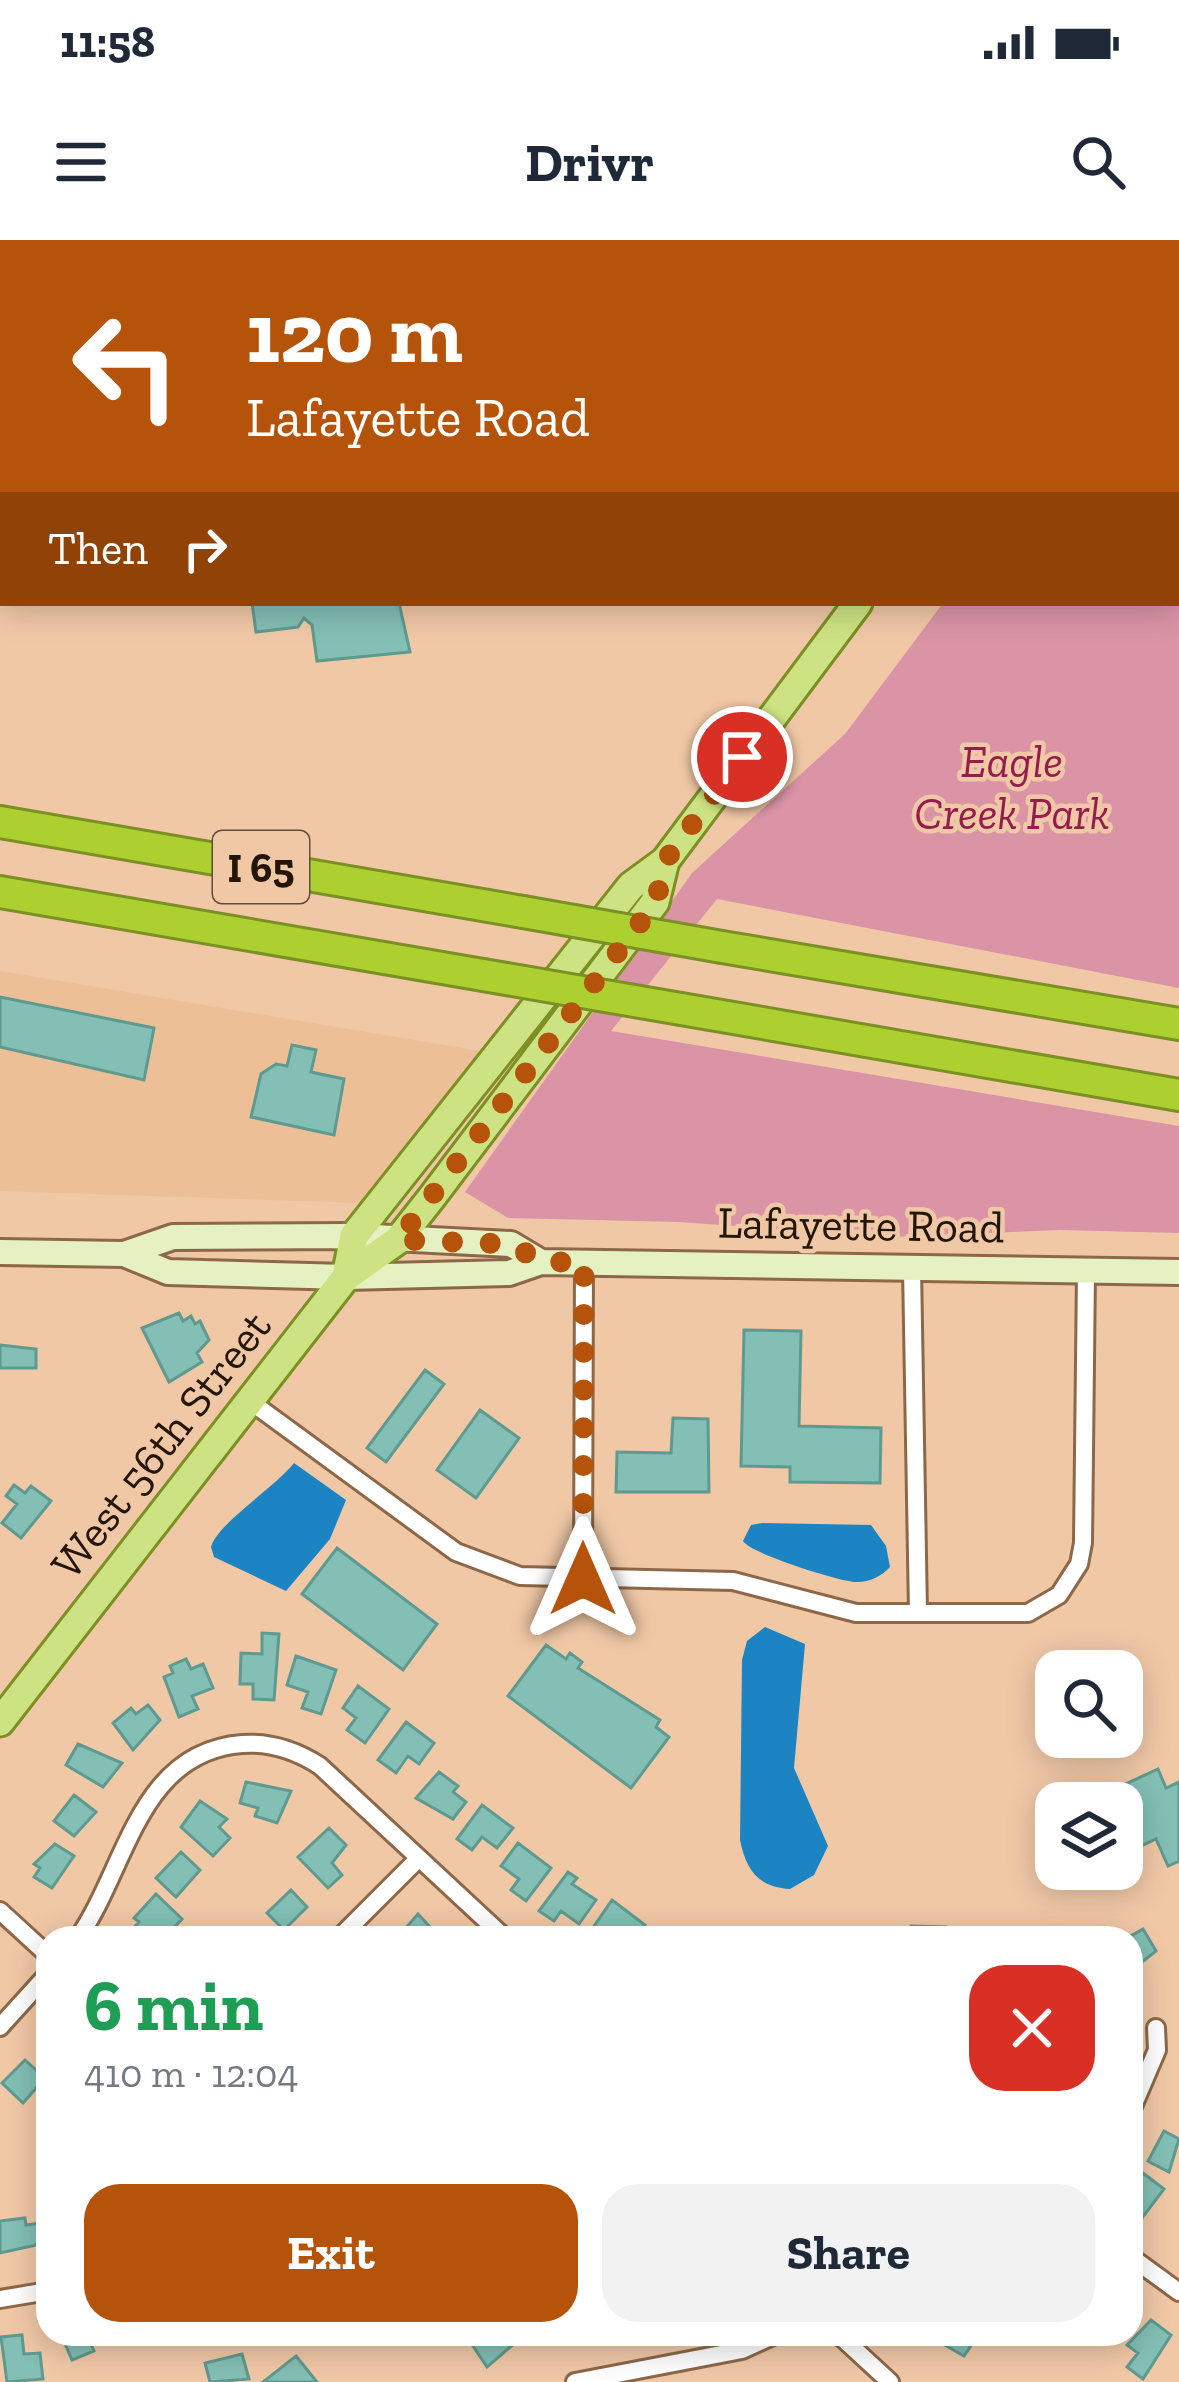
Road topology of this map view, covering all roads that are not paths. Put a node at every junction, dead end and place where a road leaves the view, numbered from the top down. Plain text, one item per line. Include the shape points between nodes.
1 (856, 606) edge
2 (0, 822) edge
3 (665, 861) junction
4 (0, 892) edge
5 (1179, 1024) edge
6 (1179, 1095) edge
7 (354, 1236) junction
8 (398, 1240) junction
9 (0, 1252) edge
10 (124, 1254) junction
11 (541, 1262) junction
12 (584, 1262) junction
13 (912, 1268) junction
14 (1086, 1271) junction
15 (1179, 1272) edge
16 (346, 1277) junction
17 (247, 1399) junction
18 (583, 1579) junction
19 (918, 1613) junction
20 (0, 1722) edge
21 (418, 1858) junction
22 (0, 1911) edge
23 (0, 1921) edge
24 (84, 1926) edge
25 (351, 1926) edge
26 (492, 1926) edge
27 (20, 1933) junction
28 (36, 1946) edge
29 (36, 1987) edge
30 (0, 2027) edge
31 (1156, 2028) dead end
32 (1143, 2082) edge
33 (1143, 2266) edge
34 (1179, 2292) edge
35 (36, 2293) edge
36 (0, 2299) edge
37 (751, 2346) edge
38 (851, 2346) edge
39 (575, 2382) edge
40 (890, 2382) edge

1 - 3 main road, West 56th Street
2 - 5 highway, I 65, bridge
3 - 7 main road, West 56th Street via 631,886
3 - 8 main road, West 56th Street via 656,902
4 - 6 highway, I 65, bridge
7 - 8 main road, Lafayette Road
7 - 10 main road, Lafayette Road via 172,1237
7 - 16 main road, West 56th Street
8 - 11 main road, Lafayette Road via 511,1244
8 - 16 main road, West 56th Street
9 - 10 main road, Lafayette Road
10 - 16 main road, Lafayette Road via 168,1272
11 - 12 main road, Lafayette Road
11 - 16 main road, Lafayette Road via 509,1273
12 - 13 main road, Lafayette Road
12 - 18 street
13 - 14 main road, Lafayette Road
13 - 19 street
14 - 15 main road, Lafayette Road
14 - 19 street via 1087,1513 1071,1580 1028,1613
16 - 17 main road, West 56th Street
17 - 18 street via 463,1556 520,1576
17 - 20 main road, West 56th Street
18 - 19 street via 733,1581 856,1612
21 - 24 street via 307,1758 267,1745 216,1748 170,1773 148,1798
21 - 25 street
21 - 26 street
22 - 27 street
23 - 27 street
27 - 28 street
29 - 30 street
31 - 32 street
33 - 34 street
35 - 36 street
37 - 39 street
38 - 40 street

